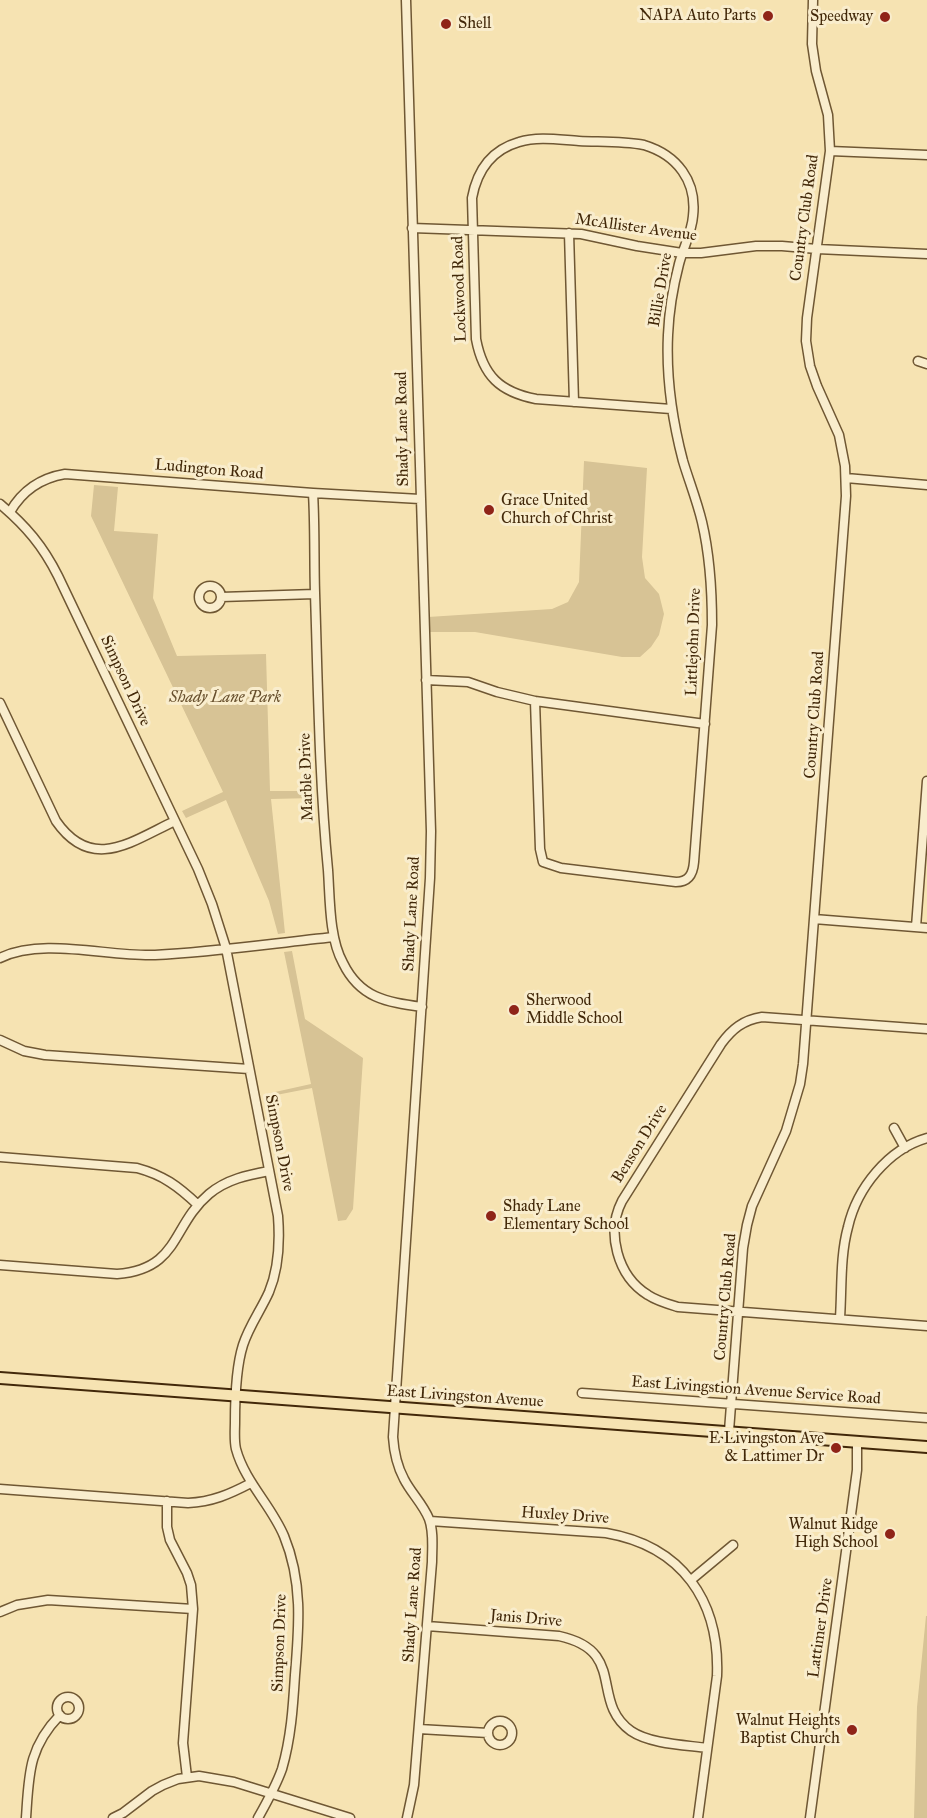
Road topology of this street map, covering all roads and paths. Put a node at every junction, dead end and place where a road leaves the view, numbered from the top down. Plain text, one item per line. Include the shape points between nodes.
1 (406, 0) edge
2 (813, 0) edge
3 (830, 151) junction
4 (927, 155) edge
5 (491, 158) joint
6 (412, 228) junction
7 (473, 230) junction
8 (570, 233) junction
9 (817, 249) junction
10 (682, 252) junction
11 (927, 254) edge
12 (574, 402) junction
13 (671, 409) junction
14 (846, 477) junction
15 (927, 485) edge
16 (313, 493) junction
17 (420, 499) junction
18 (0, 504) edge
19 (10, 512) junction
20 (315, 594) junction
21 (220, 597) dead end
22 (426, 680) junction
23 (535, 701) junction
24 (0, 703) edge
25 (705, 723) junction
26 (927, 781) edge
27 (175, 821) junction
28 (925, 828) edge
29 (814, 920) junction
30 (916, 927) junction
31 (927, 928) edge
32 (334, 937) junction
33 (226, 948) junction
34 (0, 958) edge
35 (422, 1006) junction
36 (806, 1020) junction
37 (927, 1029) edge
38 (0, 1040) edge
39 (249, 1069) junction
40 (894, 1128) dead end
41 (927, 1138) edge
42 (905, 1148) junction
43 (0, 1157) edge
44 (269, 1171) junction
45 (198, 1205) junction
46 (0, 1264) edge
47 (739, 1311) junction
48 (840, 1318) junction
49 (927, 1326) edge
50 (0, 1378) edge
51 (582, 1393) dead end
52 (237, 1396) junction
53 (731, 1405) junction
54 (395, 1407) junction
55 (927, 1418) edge
56 (729, 1431) junction
57 (857, 1442) junction
58 (927, 1447) edge
59 (251, 1483) junction
60 (0, 1489) edge
61 (167, 1501) junction
62 (430, 1521) junction
63 (733, 1545) dead end
64 (691, 1580) junction
65 (193, 1609) junction
66 (0, 1612) edge
67 (427, 1626) junction
68 (60, 1715) dead end
69 (419, 1729) junction
70 (488, 1733) dead end
71 (707, 1748) junction
72 (188, 1777) junction
73 (271, 1793) junction
74 (26, 1818) edge
75 (113, 1818) edge
76 (258, 1818) edge
77 (350, 1818) edge
78 (407, 1818) edge
79 (698, 1818) edge
80 (810, 1818) edge

1 - 6 street, Shady Lane Road
2 - 3 street, Country Club Road via 812,45 828,115
3 - 4 street
3 - 9 street, Country Club Road
5 - 7 street, Lockwood Road via 474,188
5 - 10 street, Billie Drive via 519,142 537,140 634,143 660,151 675,161 691,186 693,217
6 - 7 street, McAllister Avenue
6 - 17 street, Shady Lane Road
7 - 8 street, McAllister Avenue
7 - 12 street, Lockwood Road via 476,339 487,372 514,394
8 - 10 street, McAllister Avenue
8 - 12 street
9 - 10 street, McAllister Avenue via 756,246
9 - 11 street, McAllister Avenue
9 - 14 street, Country Club Road via 807,318 808,353 817,386 839,435
10 - 13 street, Billie Drive via 668,324
12 - 13 street, Lockwood Road
13 - 25 street, Littlejohn Drive via 702,522 712,588
14 - 15 street
14 - 29 street, Country Club Road
16 - 17 street, Ludington Road
16 - 19 street, Ludington Road via 65,474 41,481 25,492
16 - 20 street, Marble Drive
17 - 22 street, Shady Lane Road
18 - 19 street, Simpson Drive
19 - 27 street, Simpson Drive via 48,556
20 - 21 street
20 - 32 street, Marble Drive via 324,832
22 - 23 street via 468,682
22 - 35 street, Shady Lane Road via 431,843
23 - 25 street
23 - 25 street, Littlejohn Drive via 540,849 543,862 561,868 676,882 688,879 694,862
24 - 27 street via 56,821 75,841 95,849 114,849
26 - 28 street
27 - 33 street, Simpson Drive via 212,904
28 - 30 street
29 - 30 street
29 - 36 street, Country Club Road
30 - 31 street
32 - 33 street
32 - 35 street, Marble Drive via 342,962 358,986 381,1000
33 - 34 street via 153,955 39,949
33 - 39 street, Simpson Drive
35 - 54 street, Shady Lane Road
36 - 37 street, Benson Drive
36 - 47 street, Country Club Road via 796,1101 747,1225
36 - 47 street, Benson Drive via 762,1017 733,1029 622,1201 615,1223 621,1263 646,1294 678,1307
38 - 39 street via 45,1055
39 - 44 street, Simpson Drive
40 - 42 street
41 - 42 street
42 - 48 street via 891,1157 871,1180 854,1208 846,1238
43 - 45 street via 137,1168 168,1180
44 - 45 street via 223,1184
44 - 52 street, Simpson Drive via 278,1216 278,1255 275,1274 243,1345
45 - 46 street via 167,1253 131,1273
47 - 48 street, Benson Drive
47 - 53 street, Country Club Road
48 - 49 street, Benson Drive
50 - 52 main road, East Livingston Avenue
51 - 53 street, East Livingstion Avenue Service Road
52 - 54 main road, East Livingston Avenue
52 - 59 street, Simpson Drive via 236,1447
53 - 55 street, East Livingstion Avenue Service Road
53 - 56 street, Country Club Road
54 - 56 main road, East Livingston Avenue
54 - 62 street, Shady Lane Road via 393,1437 398,1466
56 - 57 main road, East Livingston Avenue
57 - 58 main road, East Livingston Avenue
57 - 80 street, Lattimer Drive via 857,1470
59 - 61 street via 215,1500
59 - 73 street, Simpson Drive via 290,1551 298,1604 291,1727 281,1771
60 - 61 street
61 - 65 street via 170,1540 187,1573
62 - 64 street, Huxley Drive via 621,1536 665,1556
62 - 67 street, Shady Lane Road via 432,1562
63 - 64 street
64 - 71 street, Huxley Drive via 707,1607 717,1648
65 - 66 street via 56,1600
65 - 72 street via 183,1743
67 - 69 street, Shady Lane Road
67 - 71 street, Janis Drive via 559,1636 577,1641 601,1664 611,1706 631,1731 654,1740
68 - 74 street via 34,1753
69 - 70 street
69 - 78 street, Shady Lane Road
71 - 79 street, Huxley Drive
72 - 73 street via 222,1779
72 - 75 street via 152,1791
73 - 76 street, Simpson Drive
73 - 77 street

